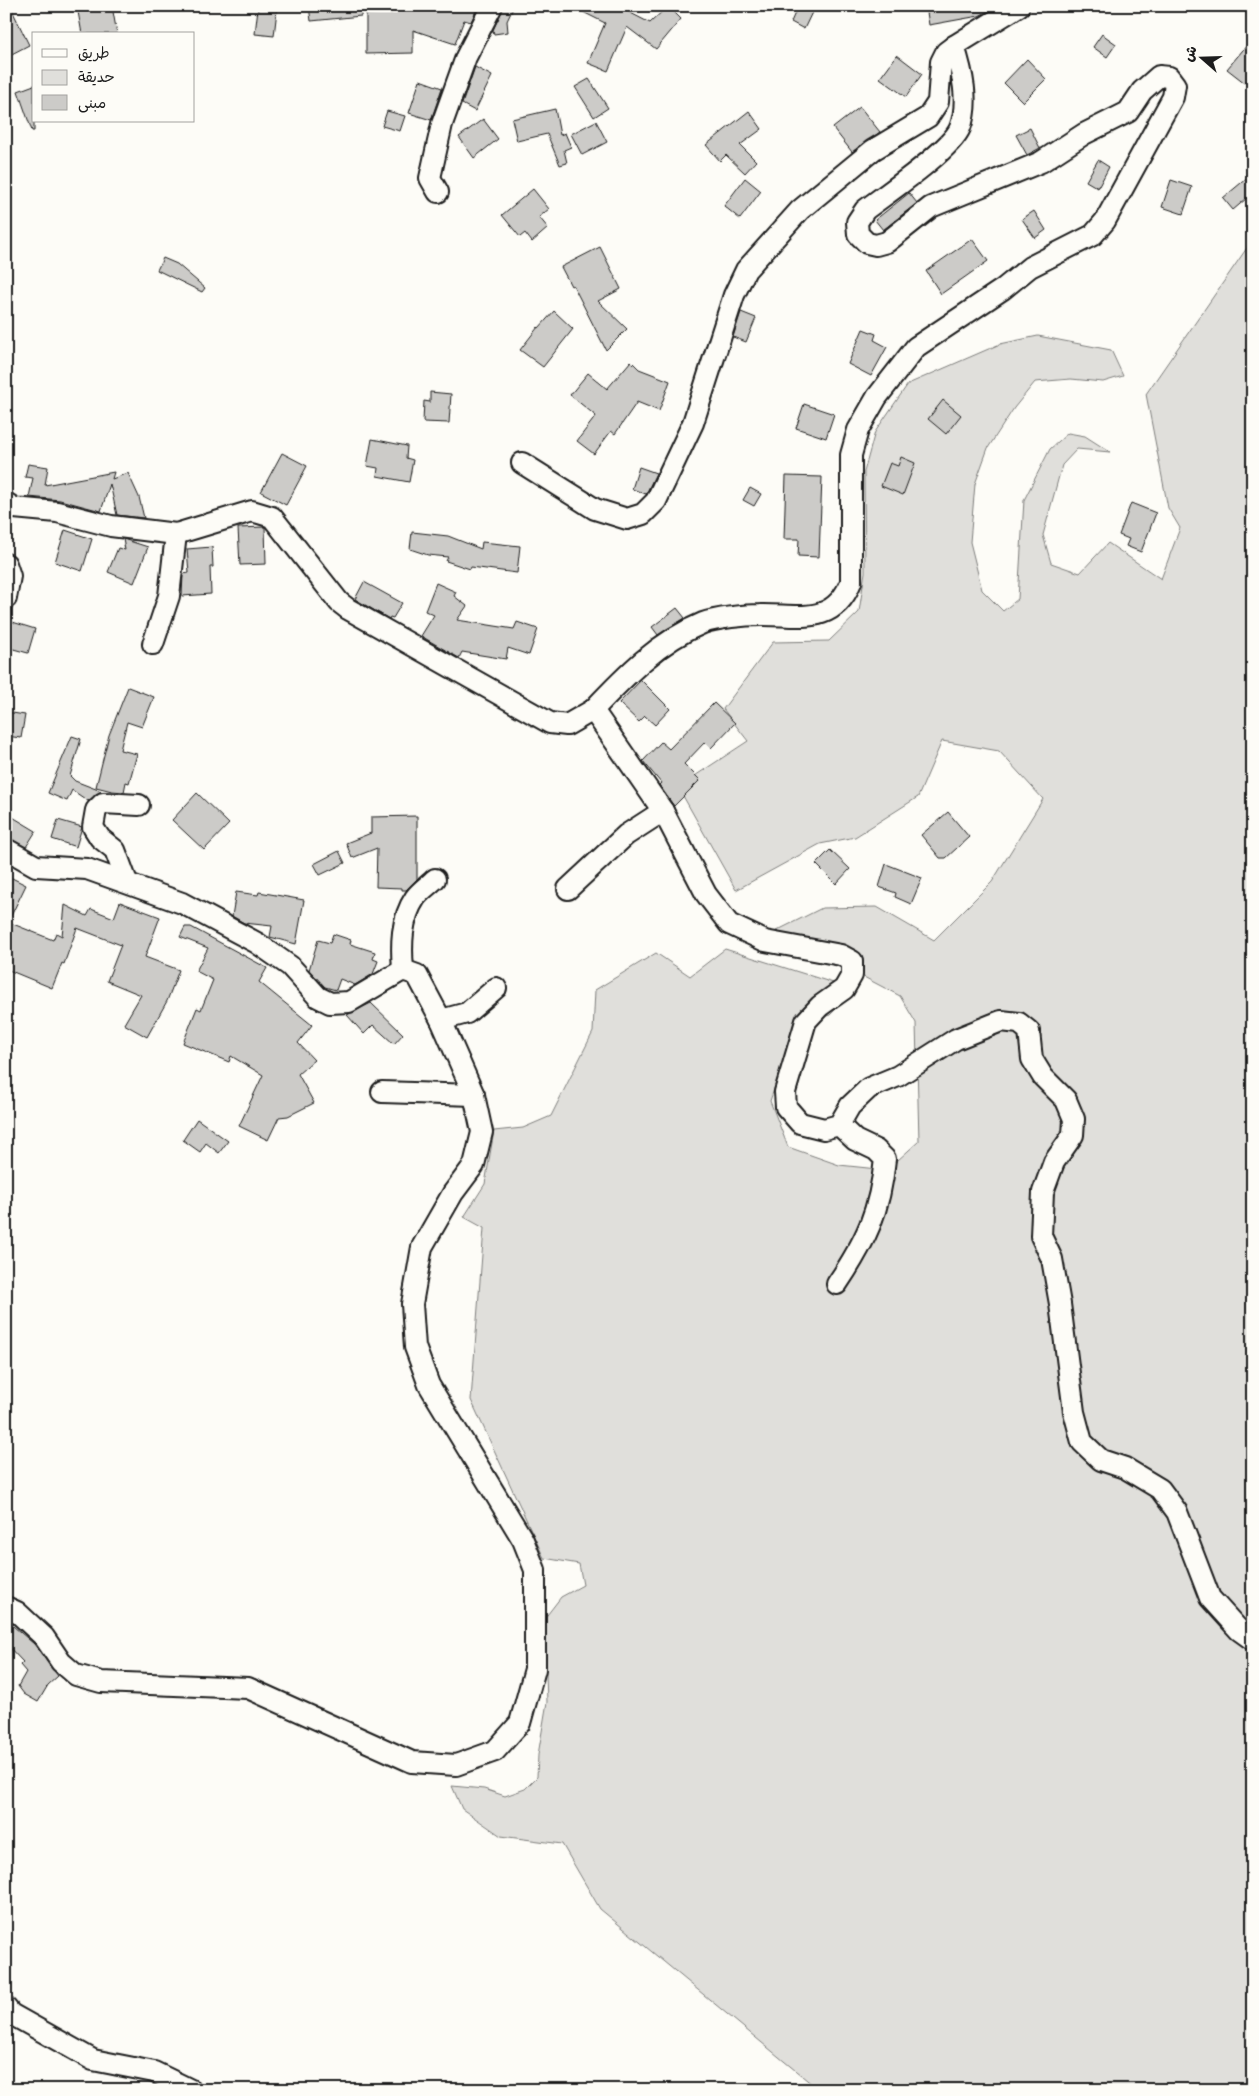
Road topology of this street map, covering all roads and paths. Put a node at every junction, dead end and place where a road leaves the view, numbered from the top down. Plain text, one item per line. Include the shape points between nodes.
1 (492, 6) edge
2 (1019, 6) edge
3 (954, 46) junction
4 (438, 192) dead end
5 (522, 463) dead end
6 (6, 503) edge
7 (176, 534) junction
8 (6, 564) edge
9 (6, 598) edge
10 (153, 644) dead end
11 (593, 710) junction
12 (140, 805) dead end
13 (663, 811) junction
14 (6, 849) edge
15 (435, 879) dead end
16 (127, 882) junction
17 (568, 889) dead end
18 (403, 970) junction
19 (496, 988) dead end
20 (441, 1020) junction
21 (382, 1092) dead end
22 (474, 1095) junction
23 (839, 1125) junction
24 (837, 1284) dead end
25 (6, 1607) edge
26 (1253, 1640) edge
27 (6, 2008) edge
28 (191, 2090) edge

1 - 4 street via 466,58 442,124 430,178
2 - 3 street
3 - 5 street via 941,62 938,102 928,117 873,150 800,210 746,270 734,295 693,423 656,501 643,514 627,519 595,509
3 - 11 street via 965,103 960,129 943,149 865,210 857,222 858,234 866,243 887,242 931,207 1041,162 1084,134 1128,112 1142,91 1159,76 1169,77 1175,85 1173,97 1105,221 1093,235 1030,267 916,347 877,398 858,430 851,455 851,582 846,596 826,612 802,618 759,615 704,623 664,643 622,679
6 - 7 street via 14,508 57,512 111,526
7 - 10 street via 168,596
7 - 11 street via 252,511 272,517 348,609 550,724 567,725
8 - 9 street via 10,576
11 - 13 street
12 - 16 street via 103,803 96,810 93,827 100,838 115,850
13 - 17 street via 626,835
13 - 23 street via 706,894 730,924 764,940 841,955 852,961 852,975 844,988 806,1021 785,1092 786,1107 800,1123 824,1128
14 - 16 street via 36,866 86,869
15 - 18 street via 416,897 408,913 400,942
16 - 18 street via 182,903 257,943 290,966 318,997 330,1003 349,1002
18 - 20 street via 417,975
19 - 20 street via 467,1013
20 - 22 street
21 - 22 street
22 - 25 street via 482,1132 474,1164 453,1193 422,1248 412,1304 415,1347 429,1385 523,1540 535,1570 535,1669 520,1723 495,1751 456,1765 412,1762 248,1688 101,1682 76,1675 61,1662 44,1637 18,1612
23 - 24 street via 884,1159 882,1190 870,1226
23 - 26 street via 850,1106 869,1088 898,1076 956,1039 1001,1021 1019,1022 1029,1031 1032,1059 1043,1077 1066,1100 1074,1119 1073,1135 1054,1162 1043,1192 1041,1236 1052,1259 1074,1412 1082,1442 1101,1460 1125,1468 1160,1489 1177,1512 1210,1598 1239,1630
27 - 28 street via 11,2014 93,2060 154,2072

